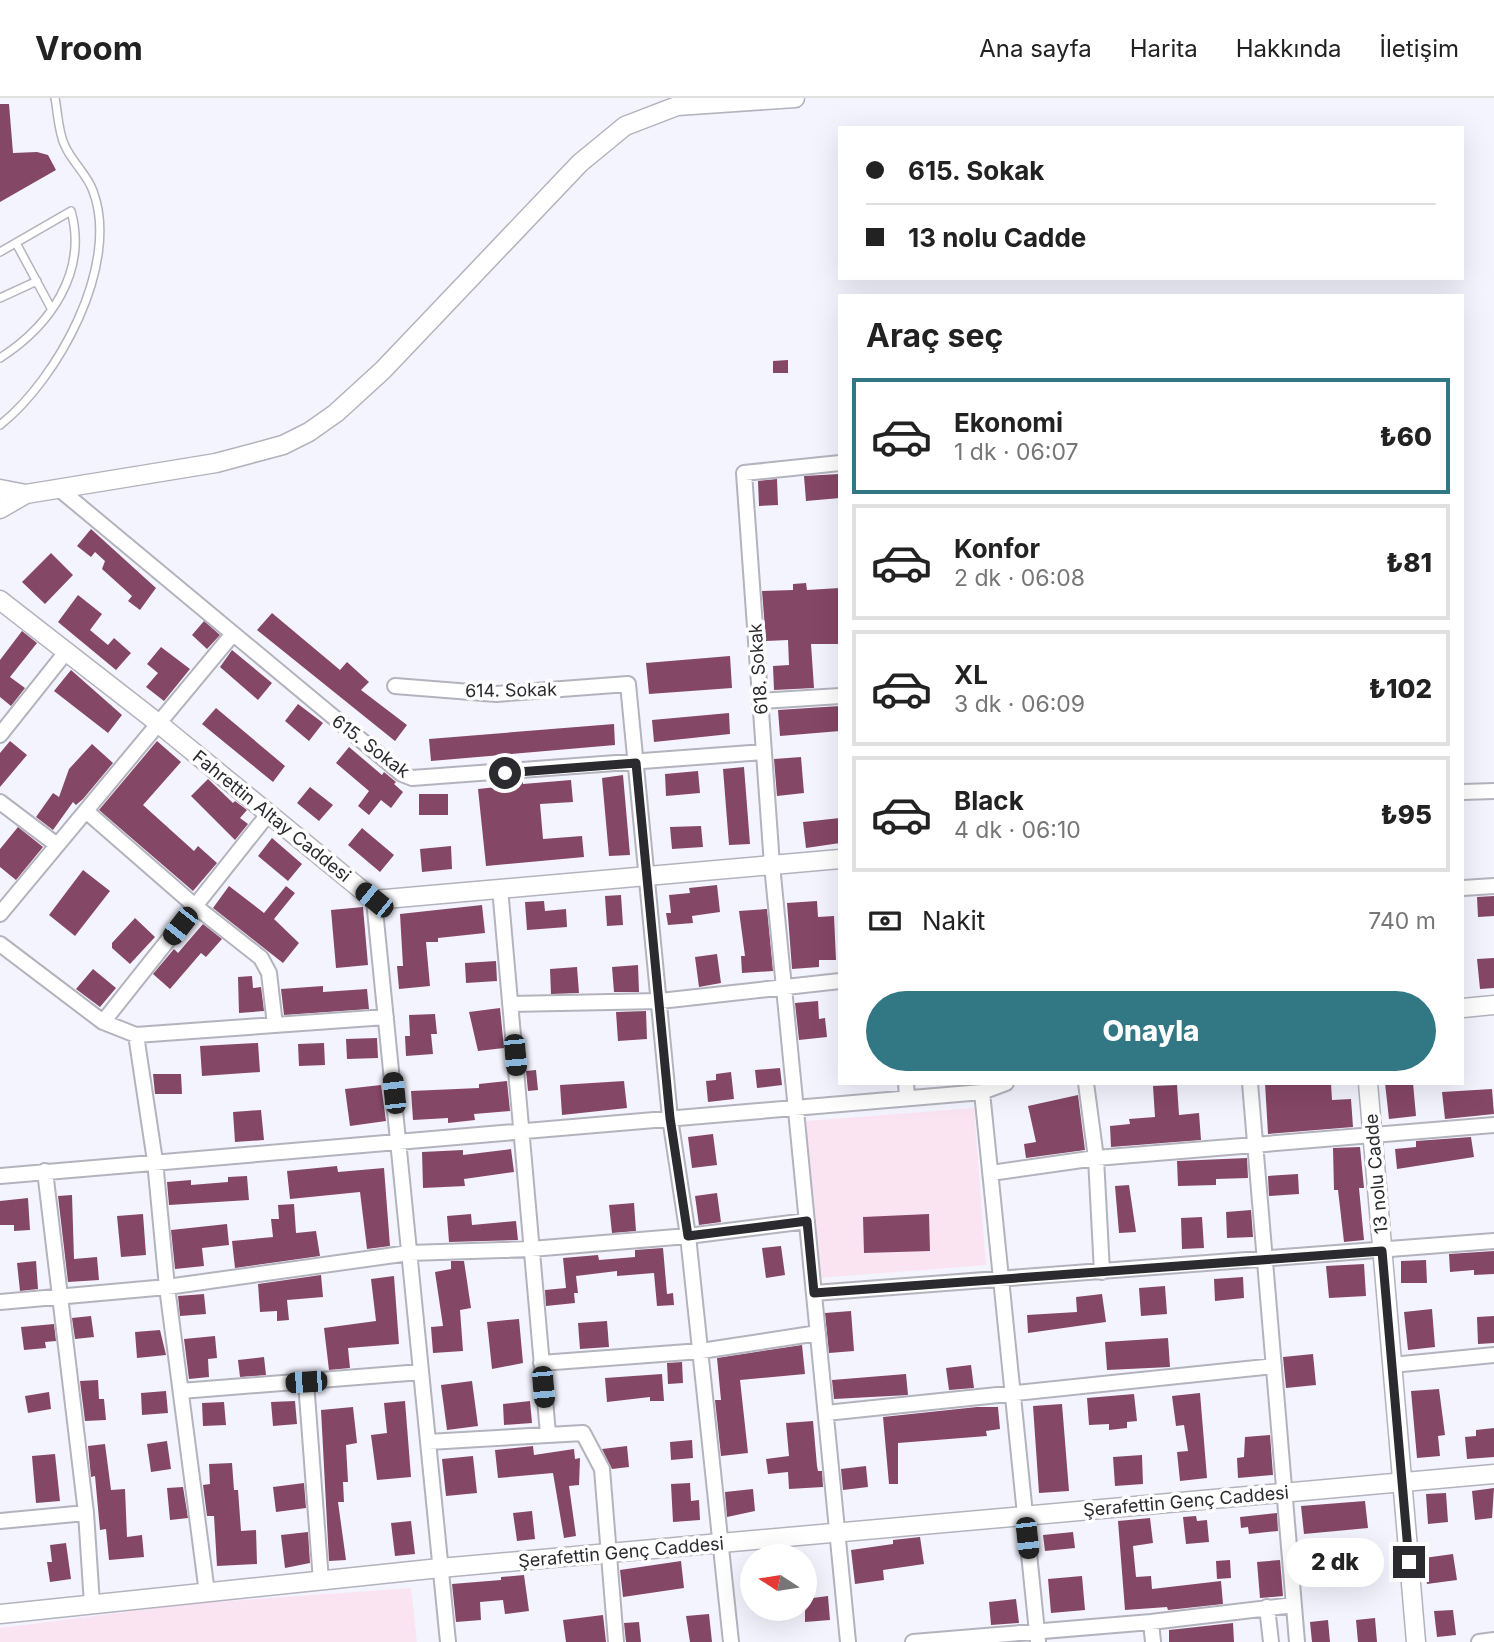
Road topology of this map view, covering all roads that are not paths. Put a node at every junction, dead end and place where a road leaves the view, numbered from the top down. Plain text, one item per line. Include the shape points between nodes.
1 (55, 98) edge
2 (795, 98) edge
3 (16, 243) junction
4 (0, 252) edge
5 (37, 281) junction
6 (0, 298) edge
7 (51, 308) junction
8 (0, 358) edge
9 (0, 425) edge
10 (838, 463) edge
11 (58, 488) junction
12 (0, 489) edge
13 (26, 494) junction
14 (0, 509) edge
15 (0, 600) edge
16 (232, 635) junction
17 (66, 652) junction
18 (395, 686) dead end
19 (838, 696) edge
20 (760, 701) junction
21 (158, 723) junction
22 (0, 735) edge
23 (764, 752) junction
24 (636, 763) junction
25 (1464, 792) edge
26 (1494, 792) edge
27 (0, 802) edge
28 (86, 811) junction
29 (269, 813) junction
30 (57, 845) junction
31 (838, 859) edge
32 (772, 865) junction
33 (646, 876) junction
34 (1494, 886) edge
35 (500, 888) junction
36 (1464, 888) edge
37 (374, 900) junction
38 (195, 906) junction
39 (0, 914) edge
40 (3, 952) edge
41 (838, 981) edge
42 (783, 986) junction
43 (660, 1001) junction
44 (510, 1004) junction
45 (1494, 1005) edge
46 (1464, 1008) edge
47 (386, 1017) junction
48 (103, 1022) junction
49 (275, 1025) junction
50 (136, 1035) junction
51 (1001, 1085) edge
52 (1086, 1085) edge
53 (1250, 1085) edge
54 (1368, 1085) edge
55 (907, 1090) edge
56 (982, 1092) junction
57 (795, 1106) junction
58 (670, 1118) junction
59 (1494, 1125) edge
60 (521, 1132) junction
61 (1372, 1135) junction
62 (398, 1143) junction
63 (1255, 1145) junction
64 (1096, 1158) junction
65 (155, 1161) junction
66 (45, 1171) junction
67 (991, 1173) junction
68 (0, 1176) edge
69 (807, 1221) junction
70 (688, 1236) junction
71 (1494, 1241) edge
72 (531, 1249) junction
73 (1382, 1251) junction
74 (409, 1253) junction
75 (1265, 1260) junction
76 (1102, 1272) junction
77 (1001, 1279) junction
78 (167, 1287) junction
79 (814, 1293) junction
80 (58, 1296) junction
81 (0, 1301) edge
82 (818, 1334) junction
83 (701, 1351) junction
84 (1494, 1355) edge
85 (541, 1363) junction
86 (1392, 1365) junction
87 (1274, 1366) junction
88 (421, 1372) junction
89 (306, 1382) junction
90 (181, 1391) junction
91 (1013, 1393) junction
92 (826, 1412) junction
93 (548, 1434) junction
94 (428, 1442) junction
95 (1494, 1474) edge
96 (1403, 1482) junction
97 (1284, 1493) junction
98 (86, 1514) junction
99 (1025, 1515) junction
100 (0, 1521) edge
101 (837, 1532) junction
102 (718, 1544) junction
103 (607, 1553) junction
104 (440, 1568) junction
105 (321, 1581) junction
106 (207, 1593) junction
107 (92, 1604) junction
108 (1294, 1605) junction
109 (1267, 1607) junction
110 (0, 1614) edge
111 (1151, 1622) junction
112 (1037, 1636) edge
113 (1494, 1640) edge
114 (448, 1642) edge
115 (616, 1642) edge
116 (731, 1642) edge
117 (848, 1642) edge
118 (913, 1642) edge
119 (1153, 1642) edge
120 (1272, 1642) edge
121 (1297, 1642) edge
122 (1416, 1642) edge
123 (1479, 1642) edge

1 - 9 lane via 63,143 94,192 96,272 48,373 26,403
2 - 11 street via 677,106 625,126 580,163 383,370 309,432 284,445 216,463
3 - 4 lane
3 - 5 lane
3 - 7 lane via 71,211 78,235 73,263 69,281
5 - 6 lane
5 - 7 lane
7 - 8 lane via 42,323
10 - 20 street, 618. Sokak via 744,473
11 - 13 street
11 - 16 street, 615. Sokak
12 - 13 street
13 - 14 street
15 - 17 street, Fahrettin Altay Caddesi
16 - 21 street
16 - 24 street, 615. Sokak via 412,778
17 - 21 street, Fahrettin Altay Caddesi
17 - 22 street
18 - 24 street, 614. Sokak via 496,694 628,684
19 - 20 street
20 - 23 street, 618. Sokak
21 - 28 street
21 - 29 street, Fahrettin Altay Caddesi
23 - 24 street, 615. Sokak
23 - 32 street, 618. Sokak
24 - 33 street
25 - 26 street
27 - 30 street
28 - 30 street
28 - 38 street
29 - 37 street, Fahrettin Altay Caddesi
29 - 38 street
30 - 39 street
31 - 32 street
32 - 33 street
32 - 42 street, 618. Sokak
33 - 35 street
33 - 43 street
34 - 36 street
35 - 37 street
35 - 44 street
37 - 47 street
38 - 48 street
38 - 49 street via 261,958 270,973
40 - 48 street
41 - 42 street
42 - 43 street
42 - 57 street, 618. Sokak
43 - 44 street
43 - 58 street
44 - 60 street
45 - 46 street
47 - 49 street
47 - 62 street
48 - 50 street
49 - 50 street
50 - 65 street
51 - 56 street
52 - 64 street
53 - 63 street
54 - 61 street, 13 nolu Cadde
55 - 56 street
55 - 57 street
56 - 67 street
57 - 58 street
57 - 69 street, 618. Sokak
58 - 60 street
58 - 70 street
59 - 61 street
60 - 62 street
60 - 72 street
61 - 63 street
61 - 73 street, 13 nolu Cadde
62 - 65 street
62 - 74 street
63 - 64 street
63 - 75 street
64 - 67 street
64 - 76 street
65 - 66 street
65 - 78 street
66 - 68 street
66 - 80 street
67 - 77 street
69 - 70 street
69 - 79 street, 618. Sokak
70 - 72 street
70 - 83 street
71 - 73 street
72 - 74 street
72 - 85 street
73 - 75 street
73 - 86 street, 13 nolu Cadde
74 - 78 street
74 - 88 street
75 - 76 street
75 - 87 street
76 - 77 street
77 - 79 street
77 - 91 street
78 - 80 street
78 - 90 street
79 - 82 street, 618. Sokak
80 - 81 street
80 - 98 street
82 - 83 street
82 - 92 street, 618. Sokak
83 - 85 street
83 - 102 street
84 - 86 street
85 - 93 street
86 - 96 street, 13 nolu Cadde
87 - 91 street
87 - 97 street
88 - 89 street
88 - 94 street
89 - 90 street
89 - 105 street
90 - 106 street
91 - 92 street
91 - 99 street
92 - 101 street, 618. Sokak
93 - 94 street
93 - 103 street via 583,1433 602,1469
94 - 104 street
95 - 96 street, Şerafettin Genç Caddesi
96 - 97 street, Şerafettin Genç Caddesi
96 - 122 street, 13 nolu Cadde
97 - 99 street, Şerafettin Genç Caddesi
97 - 108 street
98 - 100 street
98 - 107 street
99 - 101 street, Şerafettin Genç Caddesi
99 - 112 street
101 - 102 street, Şerafettin Genç Caddesi
101 - 117 street, 618. Sokak
102 - 103 street, Şerafettin Genç Caddesi
102 - 116 street
103 - 104 street, Şerafettin Genç Caddesi
103 - 115 street
104 - 105 street, Şerafettin Genç Caddesi
104 - 114 street
105 - 106 street, Şerafettin Genç Caddesi
106 - 107 street, Şerafettin Genç Caddesi
107 - 110 street, Şerafettin Genç Caddesi
108 - 109 street
108 - 121 street
109 - 111 street
109 - 120 street
111 - 112 street
111 - 119 street
112 - 118 street
113 - 123 street

